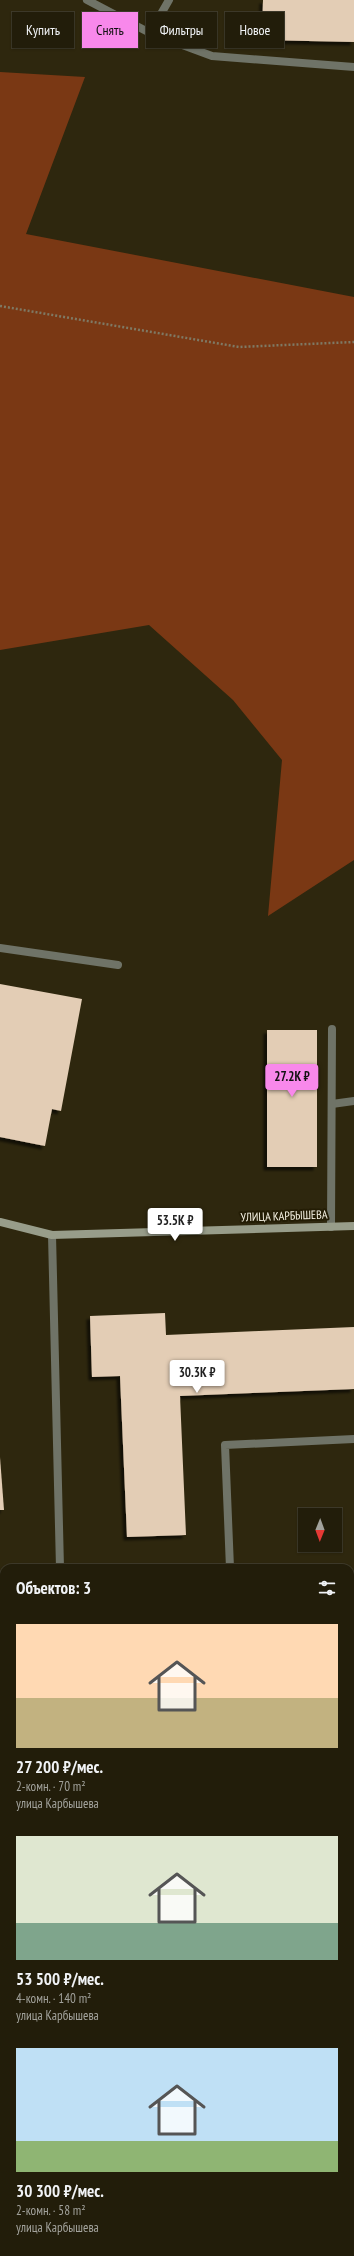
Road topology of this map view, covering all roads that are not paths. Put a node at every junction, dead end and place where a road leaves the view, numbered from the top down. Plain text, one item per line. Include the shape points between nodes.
1 (87, 0) edge
2 (169, 0) edge
3 (162, 12) edge
4 (146, 31) edge
5 (190, 48) edge
6 (354, 67) edge
7 (0, 948) edge
8 (118, 965) dead end
9 (332, 1029) dead end
10 (354, 1101) edge
11 (332, 1104) junction
12 (0, 1222) edge
13 (354, 1226) edge
14 (331, 1227) junction
15 (52, 1235) junction
16 (354, 1439) edge
17 (60, 1564) edge
18 (230, 1564) edge

1 - 4 street
2 - 3 street
5 - 6 street via 212,56
7 - 8 street
9 - 11 street
10 - 11 street
11 - 14 street
12 - 15 street, УЛИЦА КАРБЫШЕВА
13 - 14 street, УЛИЦА КАРБЫШЕВА
14 - 15 street, УЛИЦА КАРБЫШЕВА
15 - 17 street
16 - 18 street via 225,1445

